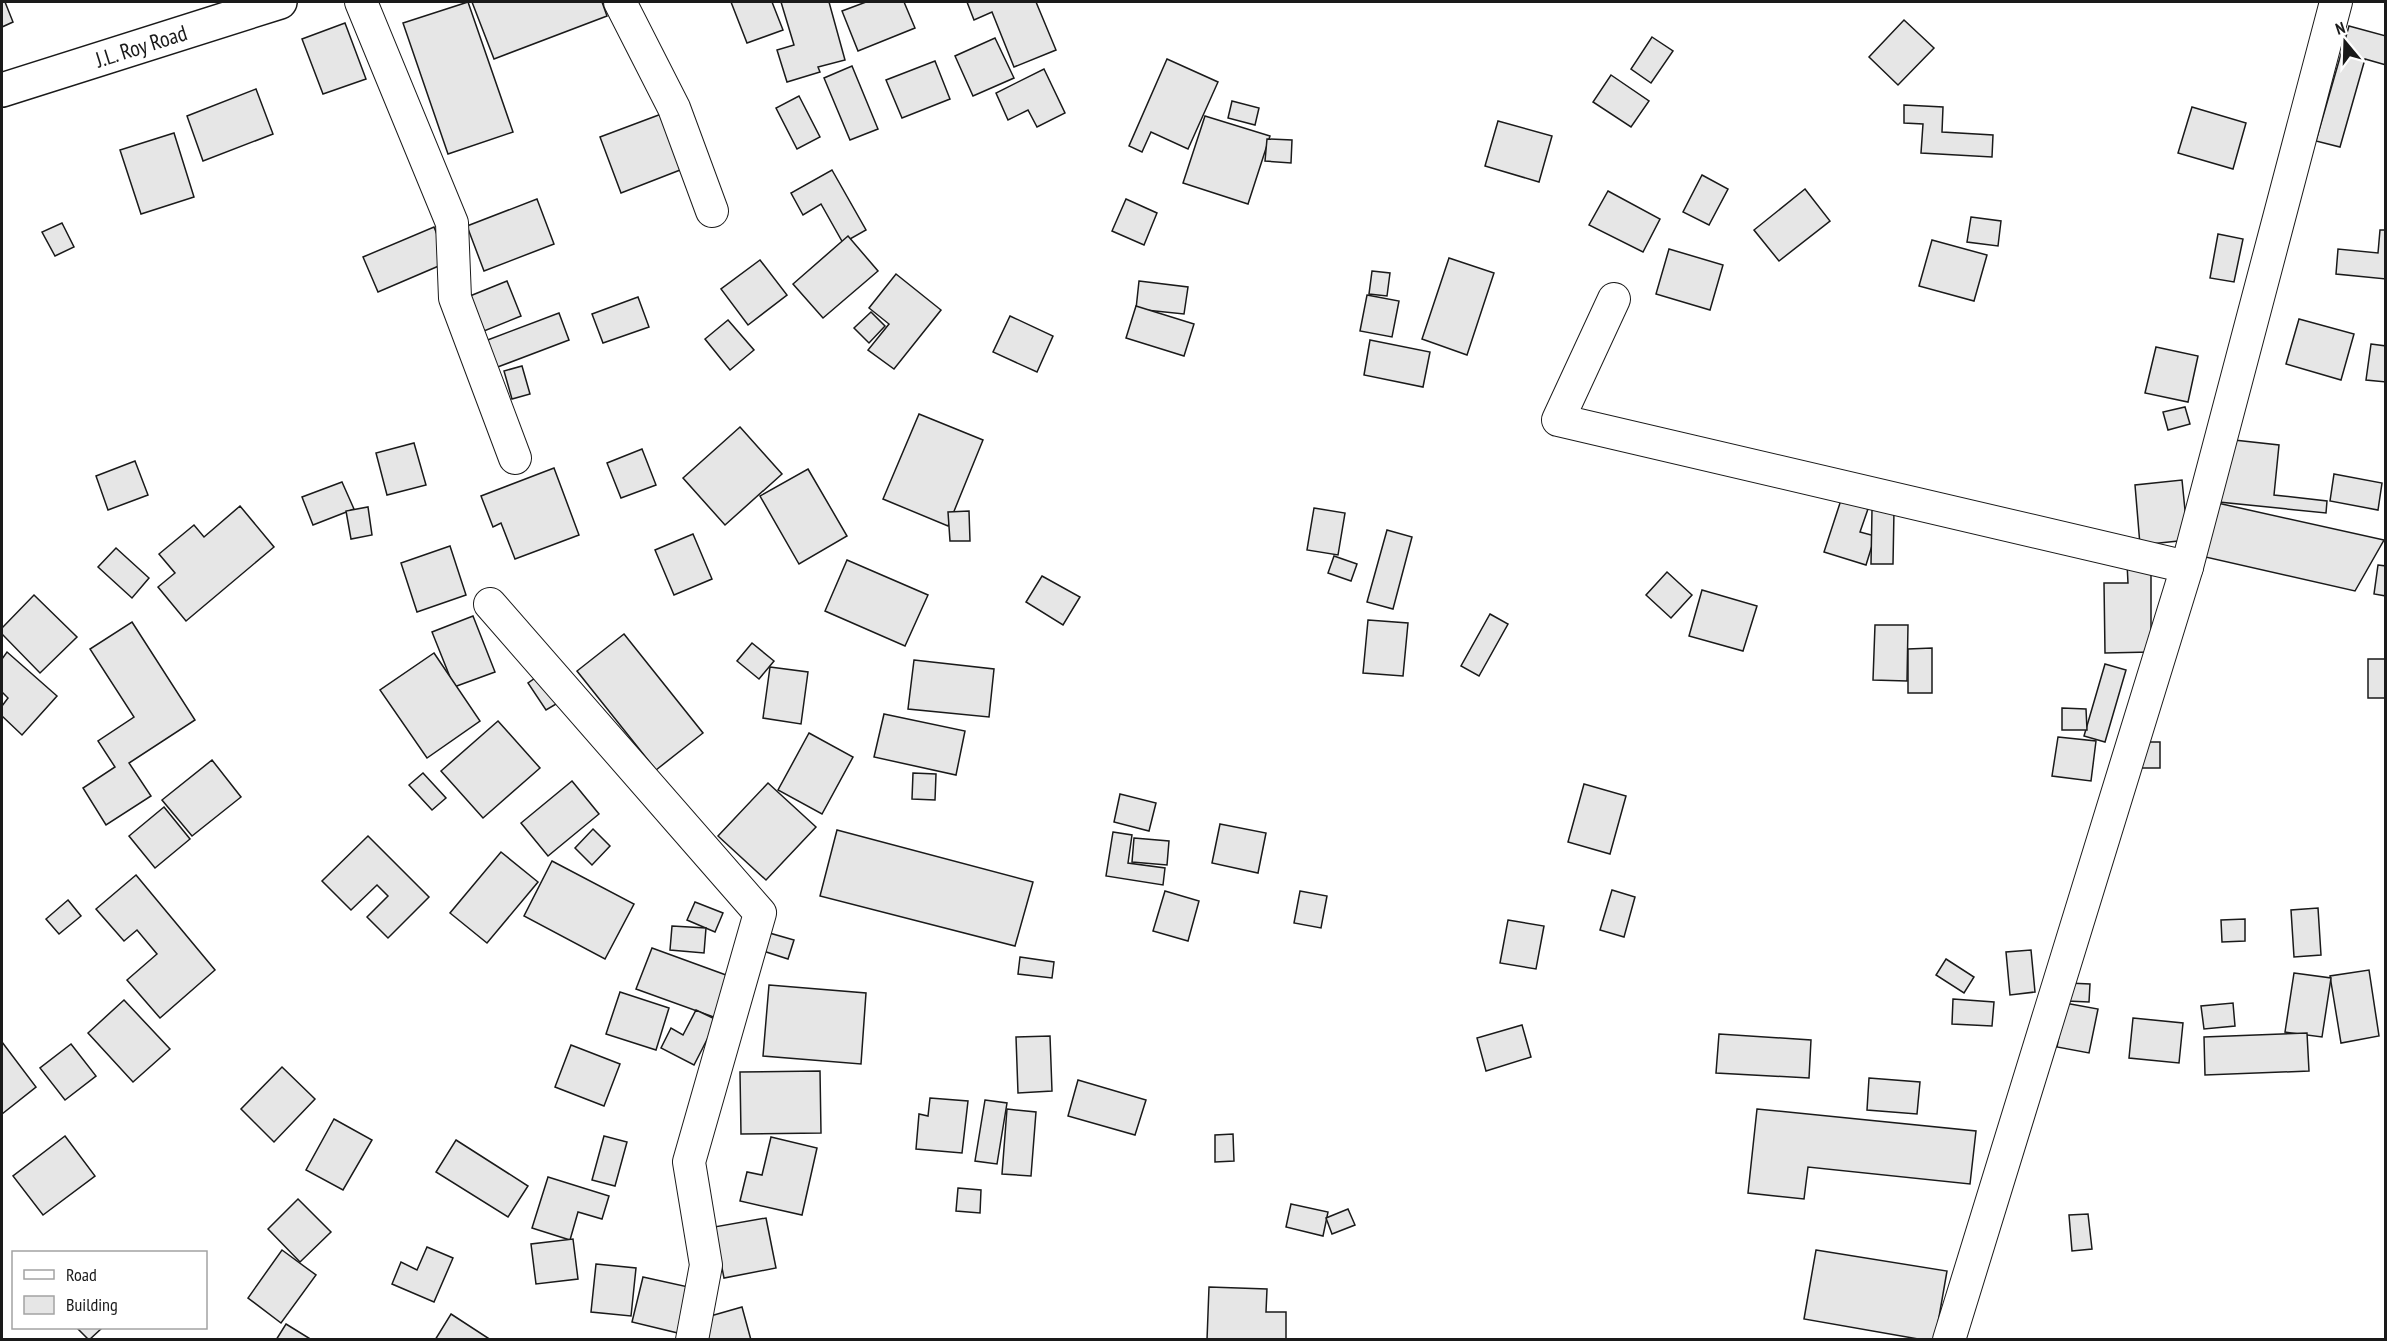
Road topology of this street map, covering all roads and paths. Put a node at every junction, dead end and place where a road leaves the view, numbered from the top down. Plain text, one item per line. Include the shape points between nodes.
1 (280, 2) edge
2 (361, 2) edge
3 (620, 2) edge
4 (2336, 2) edge
5 (2, 90) edge
6 (712, 211) dead end
7 (1614, 299) dead end
8 (515, 458) dead end
9 (2187, 567) junction
10 (490, 604) dead end
11 (692, 1340) edge
12 (1949, 1340) edge

1 - 5 main road, J.L. Roy Road
2 - 8 street via 452,223 455,298
3 - 6 street via 675,108
4 - 9 street
7 - 9 street via 1558,420
9 - 12 street
10 - 11 street via 760,913 688,1162 706,1265

